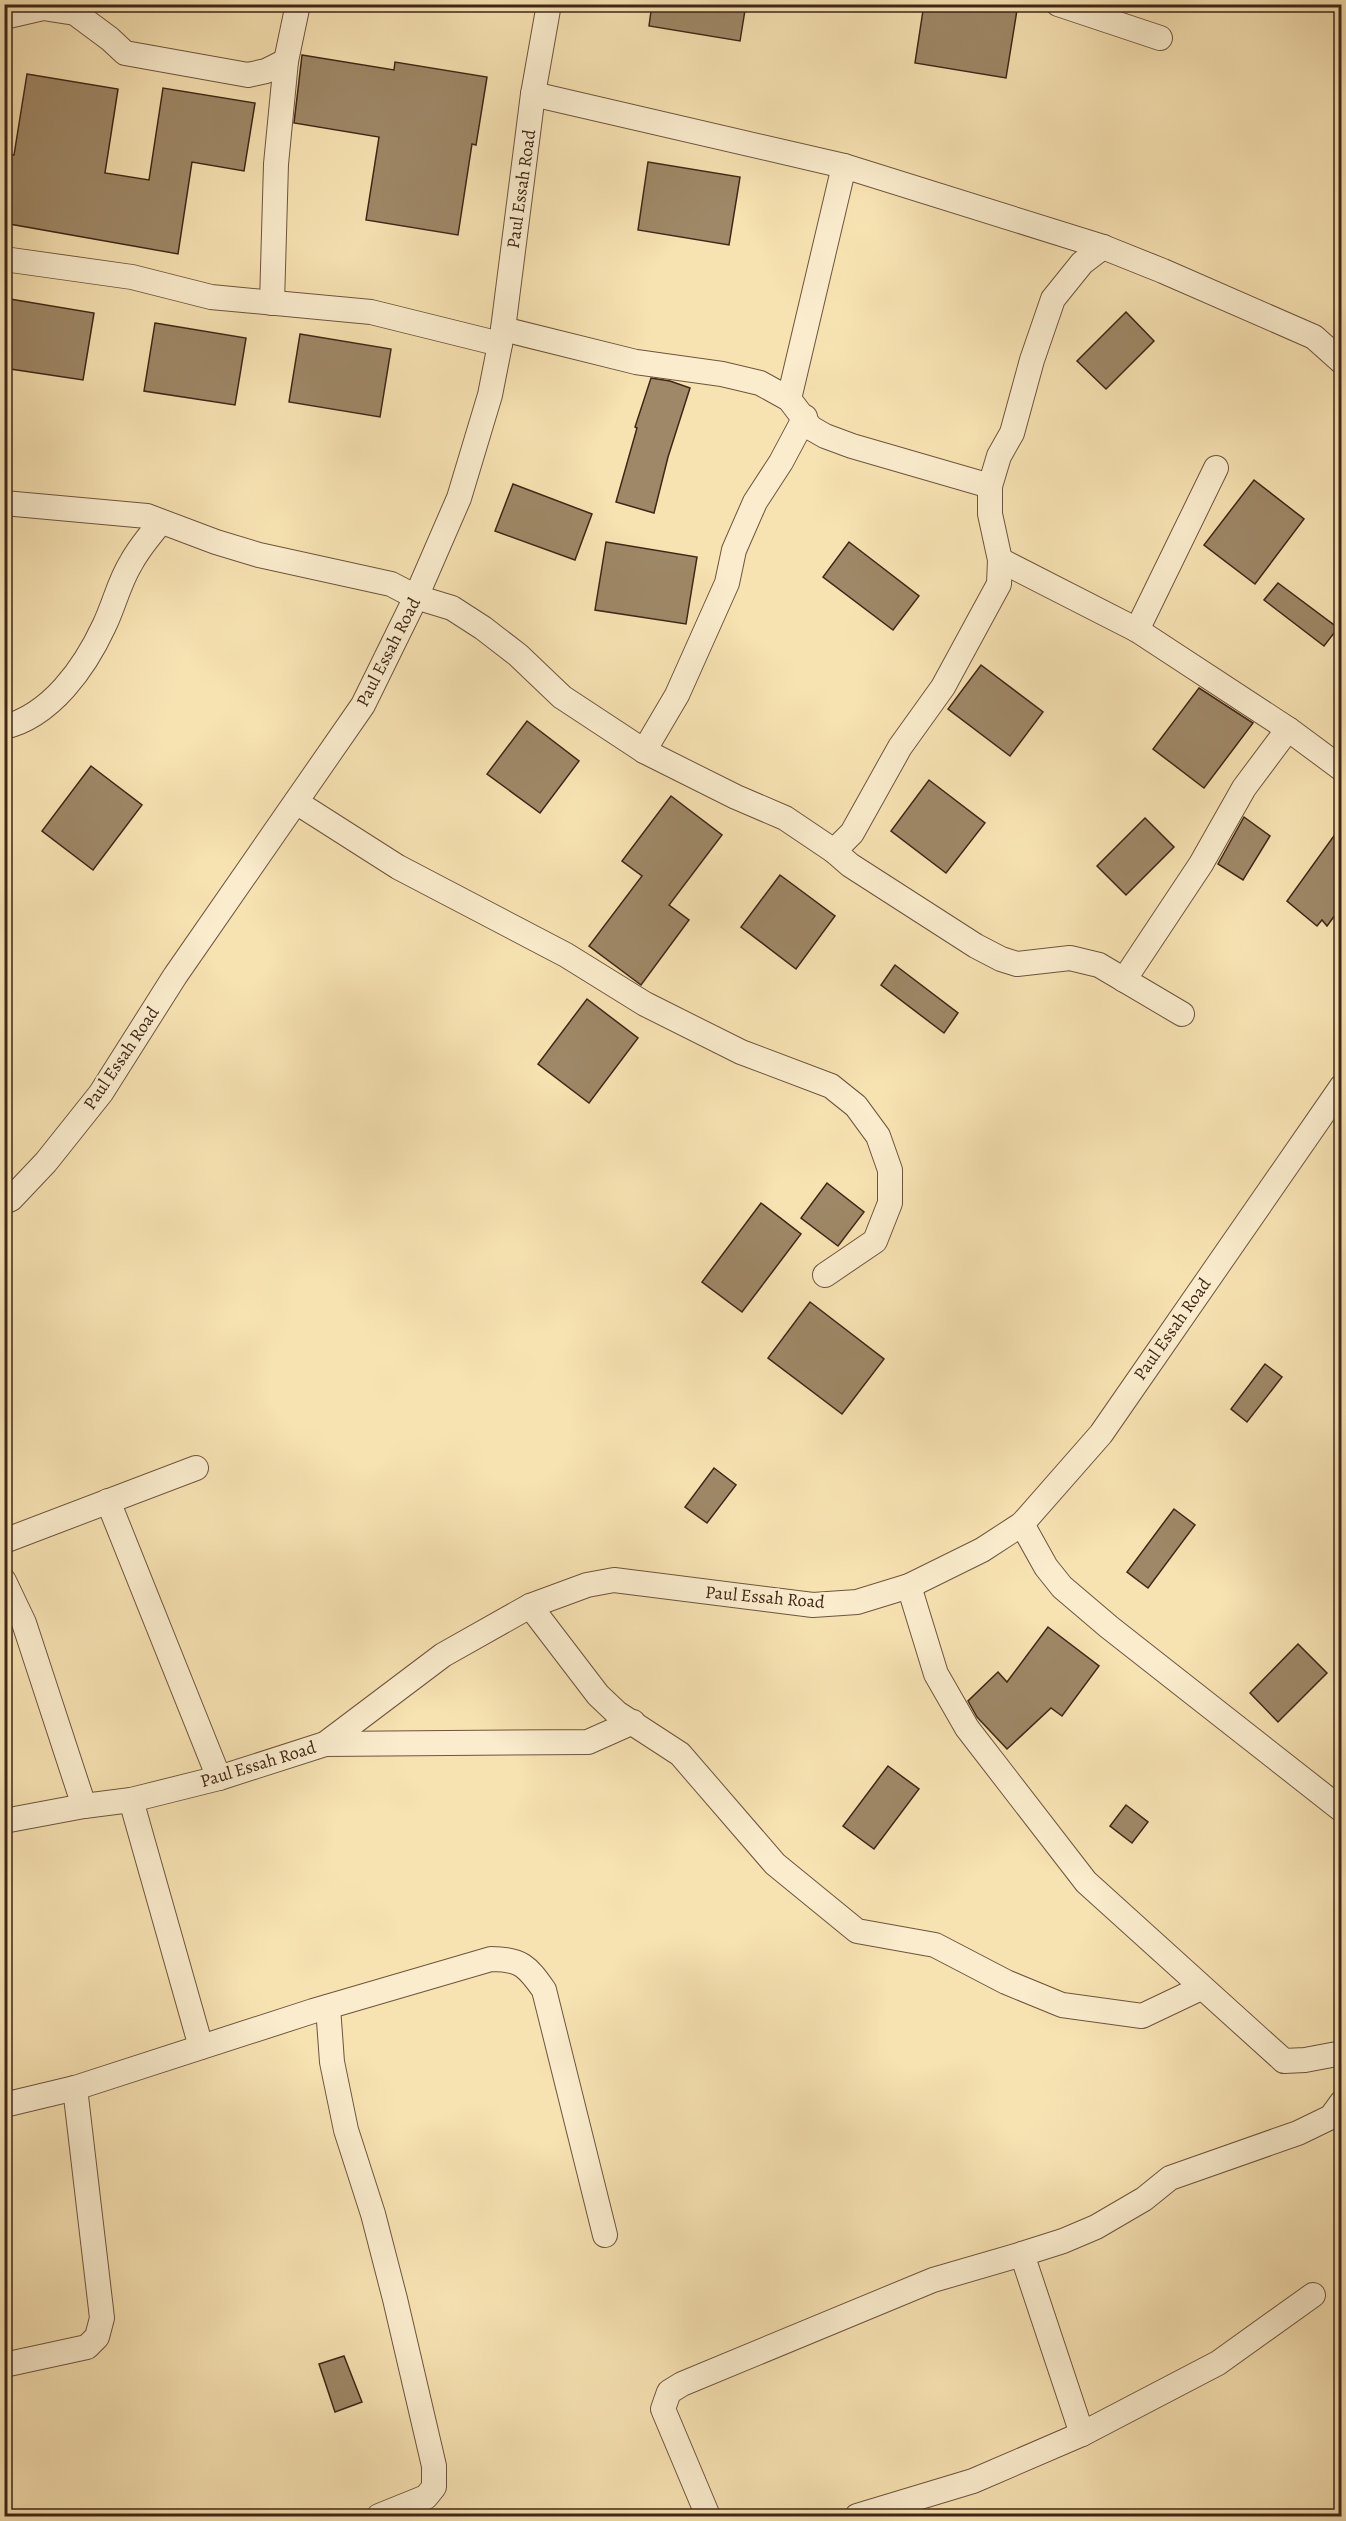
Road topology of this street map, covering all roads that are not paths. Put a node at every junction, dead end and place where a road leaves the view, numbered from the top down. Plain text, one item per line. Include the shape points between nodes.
1 (298, 4) edge
2 (549, 4) edge
3 (1058, 4) edge
4 (4, 17) edge
5 (1161, 38) dead end
6 (286, 61) junction
7 (533, 94) junction
8 (844, 166) junction
9 (1103, 247) junction
10 (4, 259) edge
11 (272, 303) junction
12 (502, 336) junction
13 (1341, 362) edge
14 (789, 399) junction
15 (805, 417) junction
16 (1216, 468) dead end
17 (990, 486) junction
18 (4, 503) edge
19 (160, 522) junction
20 (1000, 560) junction
21 (416, 597) junction
22 (1137, 630) junction
23 (4, 727) edge
24 (1288, 729) junction
25 (644, 752) junction
26 (1341, 769) edge
27 (296, 802) junction
28 (834, 851) junction
29 (1124, 980) junction
30 (1182, 1014) dead end
31 (1341, 1086) edge
32 (4, 1202) edge
33 (825, 1275) dead end
34 (196, 1468) dead end
35 (108, 1501) junction
36 (1022, 1524) junction
37 (4, 1541) edge
38 (4, 1581) edge
39 (909, 1586) junction
40 (530, 1606) junction
41 (633, 1722) junction
42 (325, 1744) junction
43 (219, 1778) junction
44 (131, 1800) junction
45 (84, 1806) junction
46 (1341, 1810) edge
47 (4, 1821) edge
48 (1201, 1988) junction
49 (328, 2007) junction
50 (201, 2047) junction
51 (1341, 2054) edge
52 (75, 2088) junction
53 (1341, 2102) edge
54 (4, 2105) edge
55 (605, 2235) dead end
56 (1022, 2254) junction
57 (1313, 2295) dead end
58 (4, 2365) edge
59 (1082, 2434) junction
60 (379, 2517) edge
61 (708, 2517) edge
62 (857, 2517) edge

1 - 6 street
2 - 7 street, Paul Essah Road
3 - 5 street
4 - 6 street via 43,8 75,13 125,53 248,75
6 - 11 street via 276,164
7 - 8 street
7 - 12 street, Paul Essah Road
8 - 9 street
8 - 14 street
9 - 13 street via 1314,337
9 - 17 street via 1082,264 1053,298 1012,433 999,456
10 - 11 street via 132,277 211,297
11 - 12 street via 371,312
12 - 14 street via 748,380
12 - 21 street, Paul Essah Road via 490,395 459,498
14 - 15 street
15 - 17 street via 811,428 852,446
15 - 25 street via 755,502 734,550 727,583 677,695
16 - 22 street
17 - 20 street via 990,514
18 - 19 street via 136,514
19 - 21 street via 289,562 391,584
19 - 23 street via 130,564 104,628 80,667 54,700 38,713
20 - 22 street
20 - 28 street via 999,584 943,687 900,747 852,833
21 - 25 street via 452,608 483,628 562,697
21 - 27 street, Paul Essah Road via 363,705
22 - 24 street
24 - 26 street
24 - 29 street via 1244,788 1201,864
25 - 28 street via 785,819
27 - 32 street, Paul Essah Road via 175,976 101,1093 46,1162
27 - 33 street via 398,867 566,955 645,1004 741,1052 831,1086 856,1107 878,1136 890,1170 890,1203 875,1241
28 - 29 street via 976,946 1001,958 1017,964 1084,960
29 - 30 street
31 - 36 street, Paul Essah Road via 1101,1434
34 - 35 street
35 - 37 street
35 - 43 street
36 - 39 street, Paul Essah Road via 982,1550
36 - 46 street via 1062,1587
38 - 45 street via 24,1623
39 - 40 street, Paul Essah Road via 857,1602 813,1605 614,1580 587,1585
39 - 48 street via 936,1674 967,1728 1086,1882
40 - 41 street via 598,1695
40 - 42 street, Paul Essah Road via 443,1655
41 - 42 street via 588,1742
41 - 48 street via 686,1759 775,1864 856,1931 935,1945 1006,1982 1062,2005 1142,2016
42 - 43 street, Paul Essah Road
43 - 44 street, Paul Essah Road
44 - 45 street, Paul Essah Road
44 - 50 street
45 - 47 street, Paul Essah Road
48 - 51 street via 1284,2061
49 - 50 street
49 - 55 street via 491,1959 511,1959 530,1970 544,1990
49 - 60 street via 332,2062 346,2130 393,2288 434,2466 434,2487 426,2497
50 - 52 street
52 - 54 street
52 - 58 street via 102,2318 97,2337 87,2348
53 - 56 street via 1331,2117 1298,2133 1170,2178 1144,2199 1096,2227
56 - 59 street
56 - 61 street via 933,2280 669,2392 663,2409
57 - 59 street via 1218,2363
59 - 62 street via 973,2481

